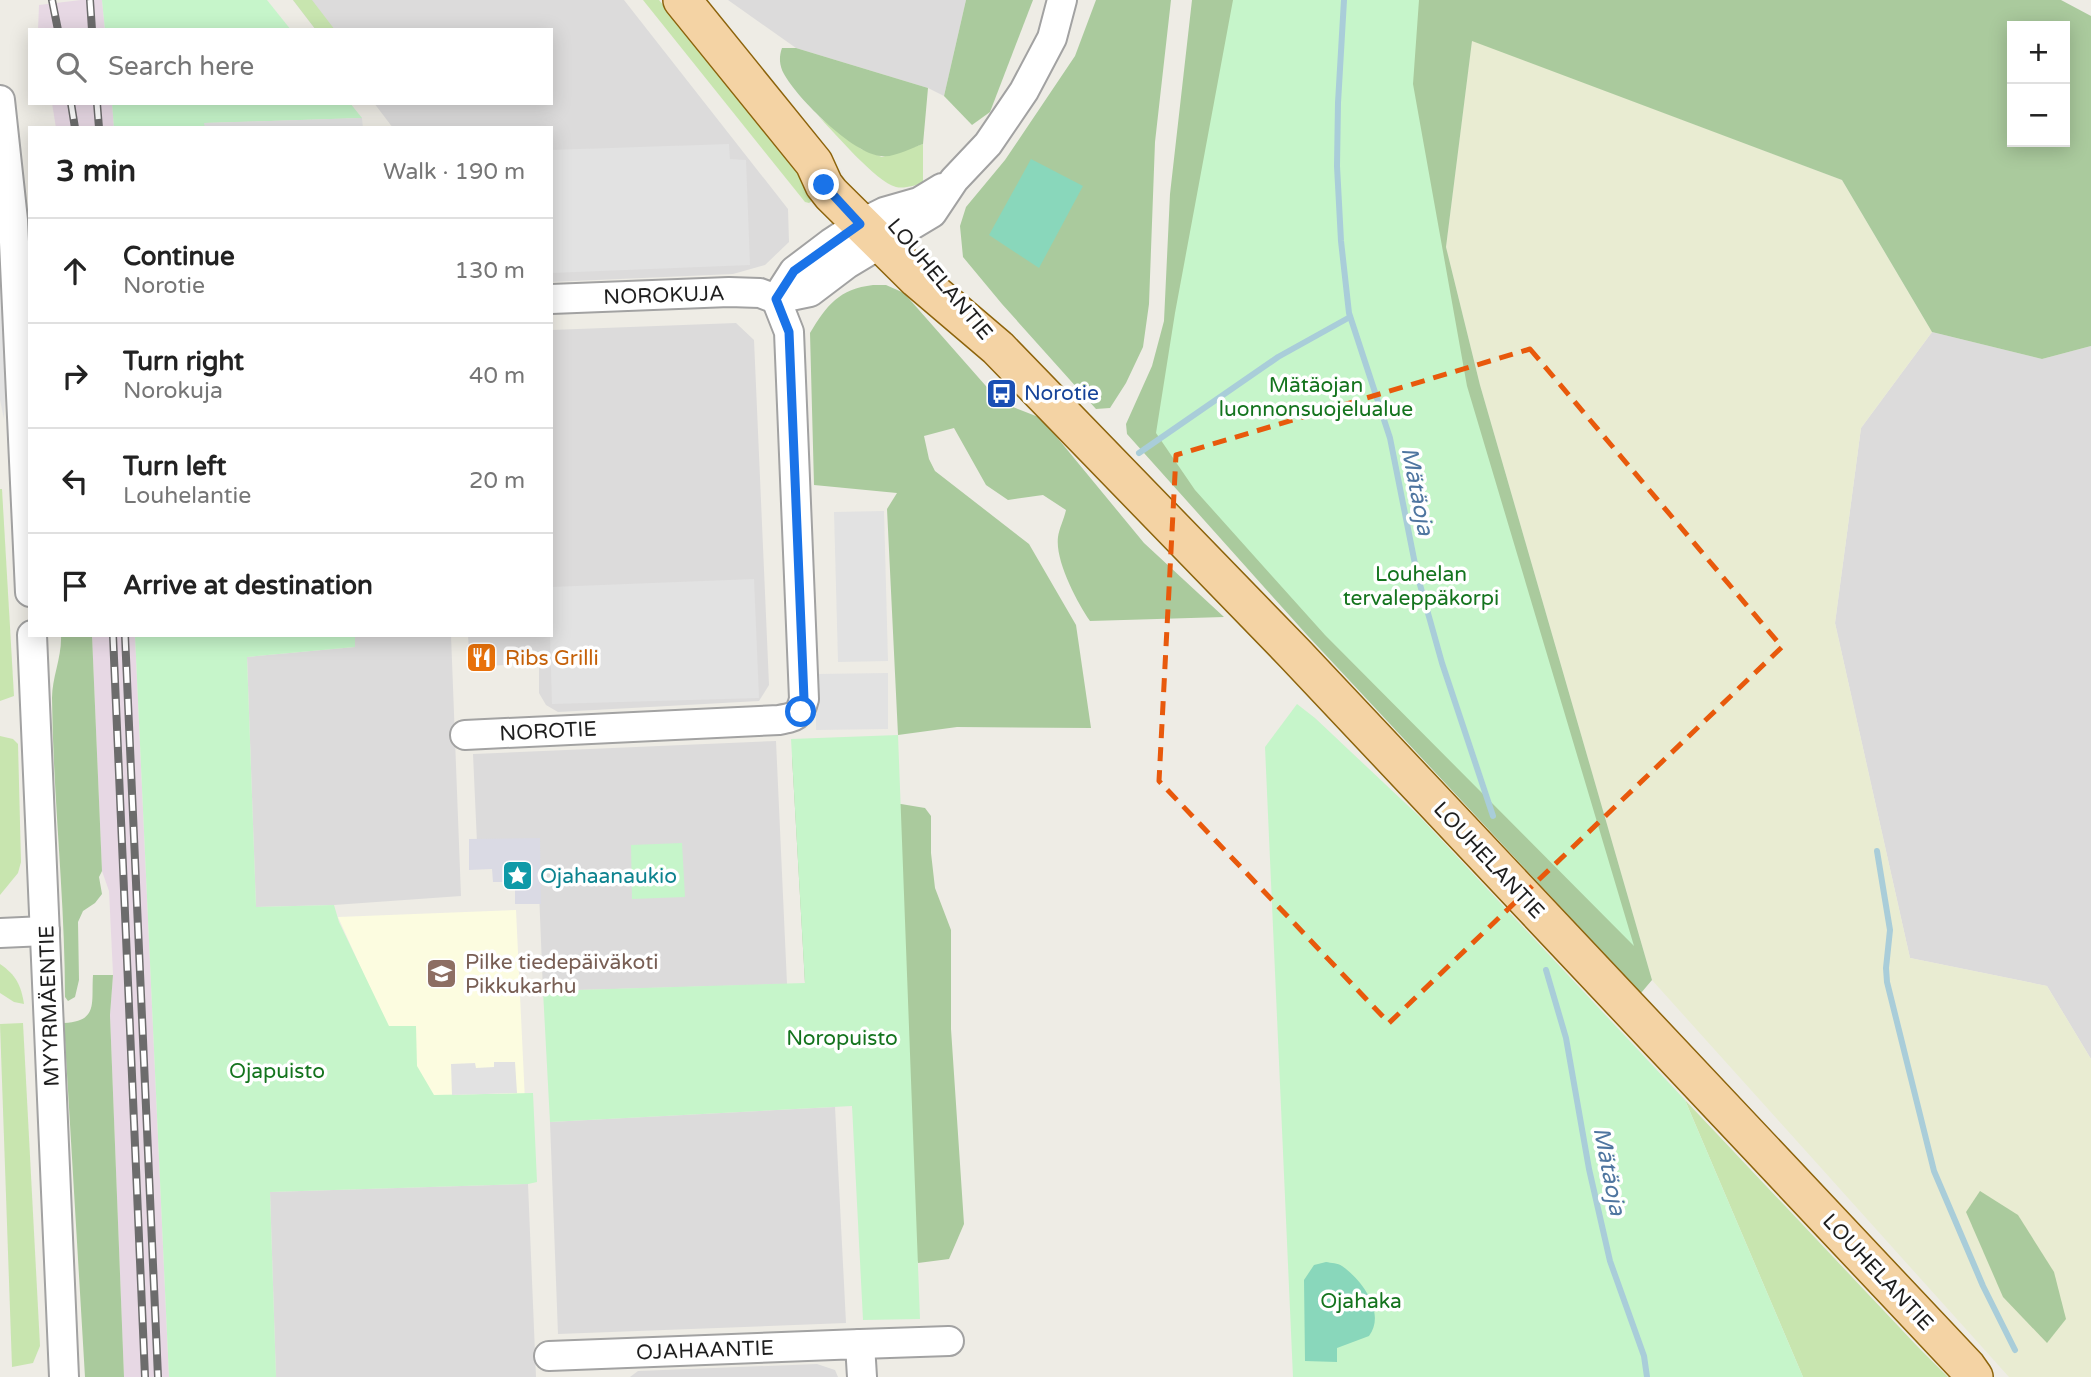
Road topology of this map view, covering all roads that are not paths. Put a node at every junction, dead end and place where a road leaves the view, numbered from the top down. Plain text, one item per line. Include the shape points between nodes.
1 (682, 0) edge
2 (1062, 0) edge
3 (0, 100) edge
4 (3, 146) edge
5 (883, 228) junction
6 (553, 299) edge
7 (776, 299) junction
8 (28, 548) edge
9 (32, 637) edge
10 (465, 735) dead end
11 (45, 931) junction
12 (0, 933) edge
13 (949, 1341) dead end
14 (860, 1344) junction
15 (549, 1356) dead end
16 (64, 1377) edge
17 (862, 1377) edge
18 (1974, 1377) edge

1 - 5 main road, LOUHELANTIE via 814,163 824,185
2 - 5 street via 1052,38 988,144 954,180 932,213
3 - 4 street
4 - 8 street via 13,220
5 - 7 street via 794,271
5 - 18 main road, LOUHELANTIE via 917,279 998,348 1295,654
6 - 7 street, NOROKUJA via 729,292 760,293
7 - 10 street, NOROTIE via 789,332 801,712 779,720
9 - 11 street, MYYRMÄENTIE
11 - 12 street
11 - 16 street, MYYRMÄENTIE
13 - 14 street, OJAHAANTIE
14 - 15 street, OJAHAANTIE
14 - 17 street

